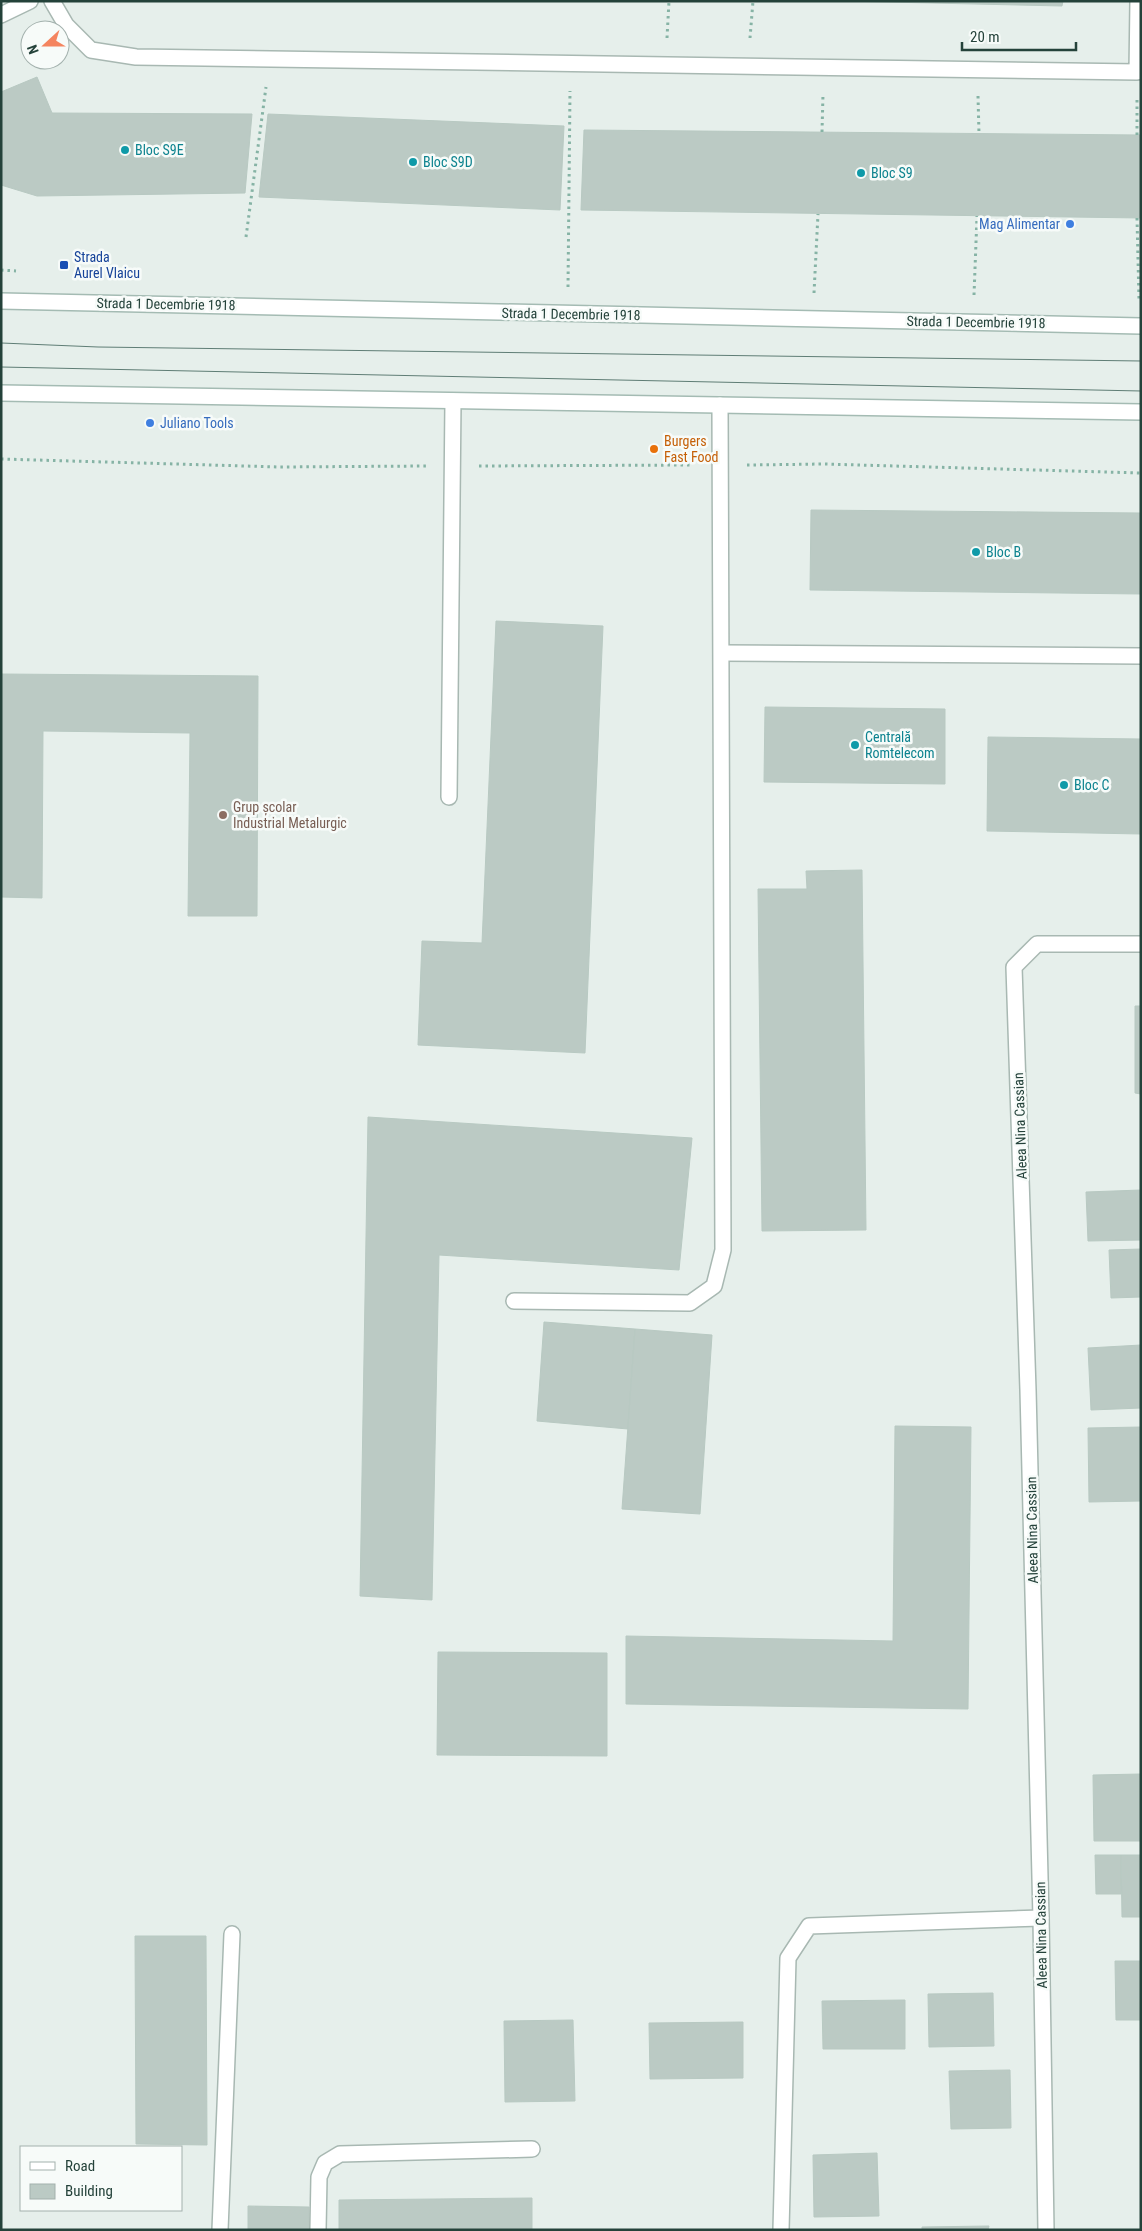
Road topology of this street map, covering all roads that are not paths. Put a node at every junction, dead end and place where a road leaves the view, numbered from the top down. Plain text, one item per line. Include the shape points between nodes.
1 (30, 1) edge
2 (52, 1) edge
3 (1138, 1) edge
4 (1, 15) edge
5 (1, 300) edge
6 (1140, 326) edge
7 (1, 393) edge
8 (453, 401) junction
9 (720, 405) junction
10 (1141, 412) edge
11 (722, 653) junction
12 (1141, 656) edge
13 (448, 797) dead end
14 (1141, 944) edge
15 (514, 1301) dead end
16 (1041, 1918) junction
17 (232, 1934) dead end
18 (532, 2149) dead end
19 (220, 2230) edge
20 (318, 2230) edge
21 (782, 2230) edge
22 (1046, 2230) edge

1 - 4 main road
2 - 3 main road via 66,26 90,50 136,57 1137,72
5 - 6 main road, Strada 1 Decembrie 1918
7 - 8 main road
8 - 9 main road
8 - 13 main road
9 - 10 main road
9 - 11 main road
11 - 12 main road
11 - 15 main road via 723,1250 714,1286 690,1303
14 - 16 main road, Aleea Nina Cassian via 1037,944 1014,968
16 - 21 main road via 809,1926 788,1958
16 - 22 main road, Aleea Nina Cassian
17 - 19 main road
18 - 20 main road via 340,2154 324,2163 319,2178

